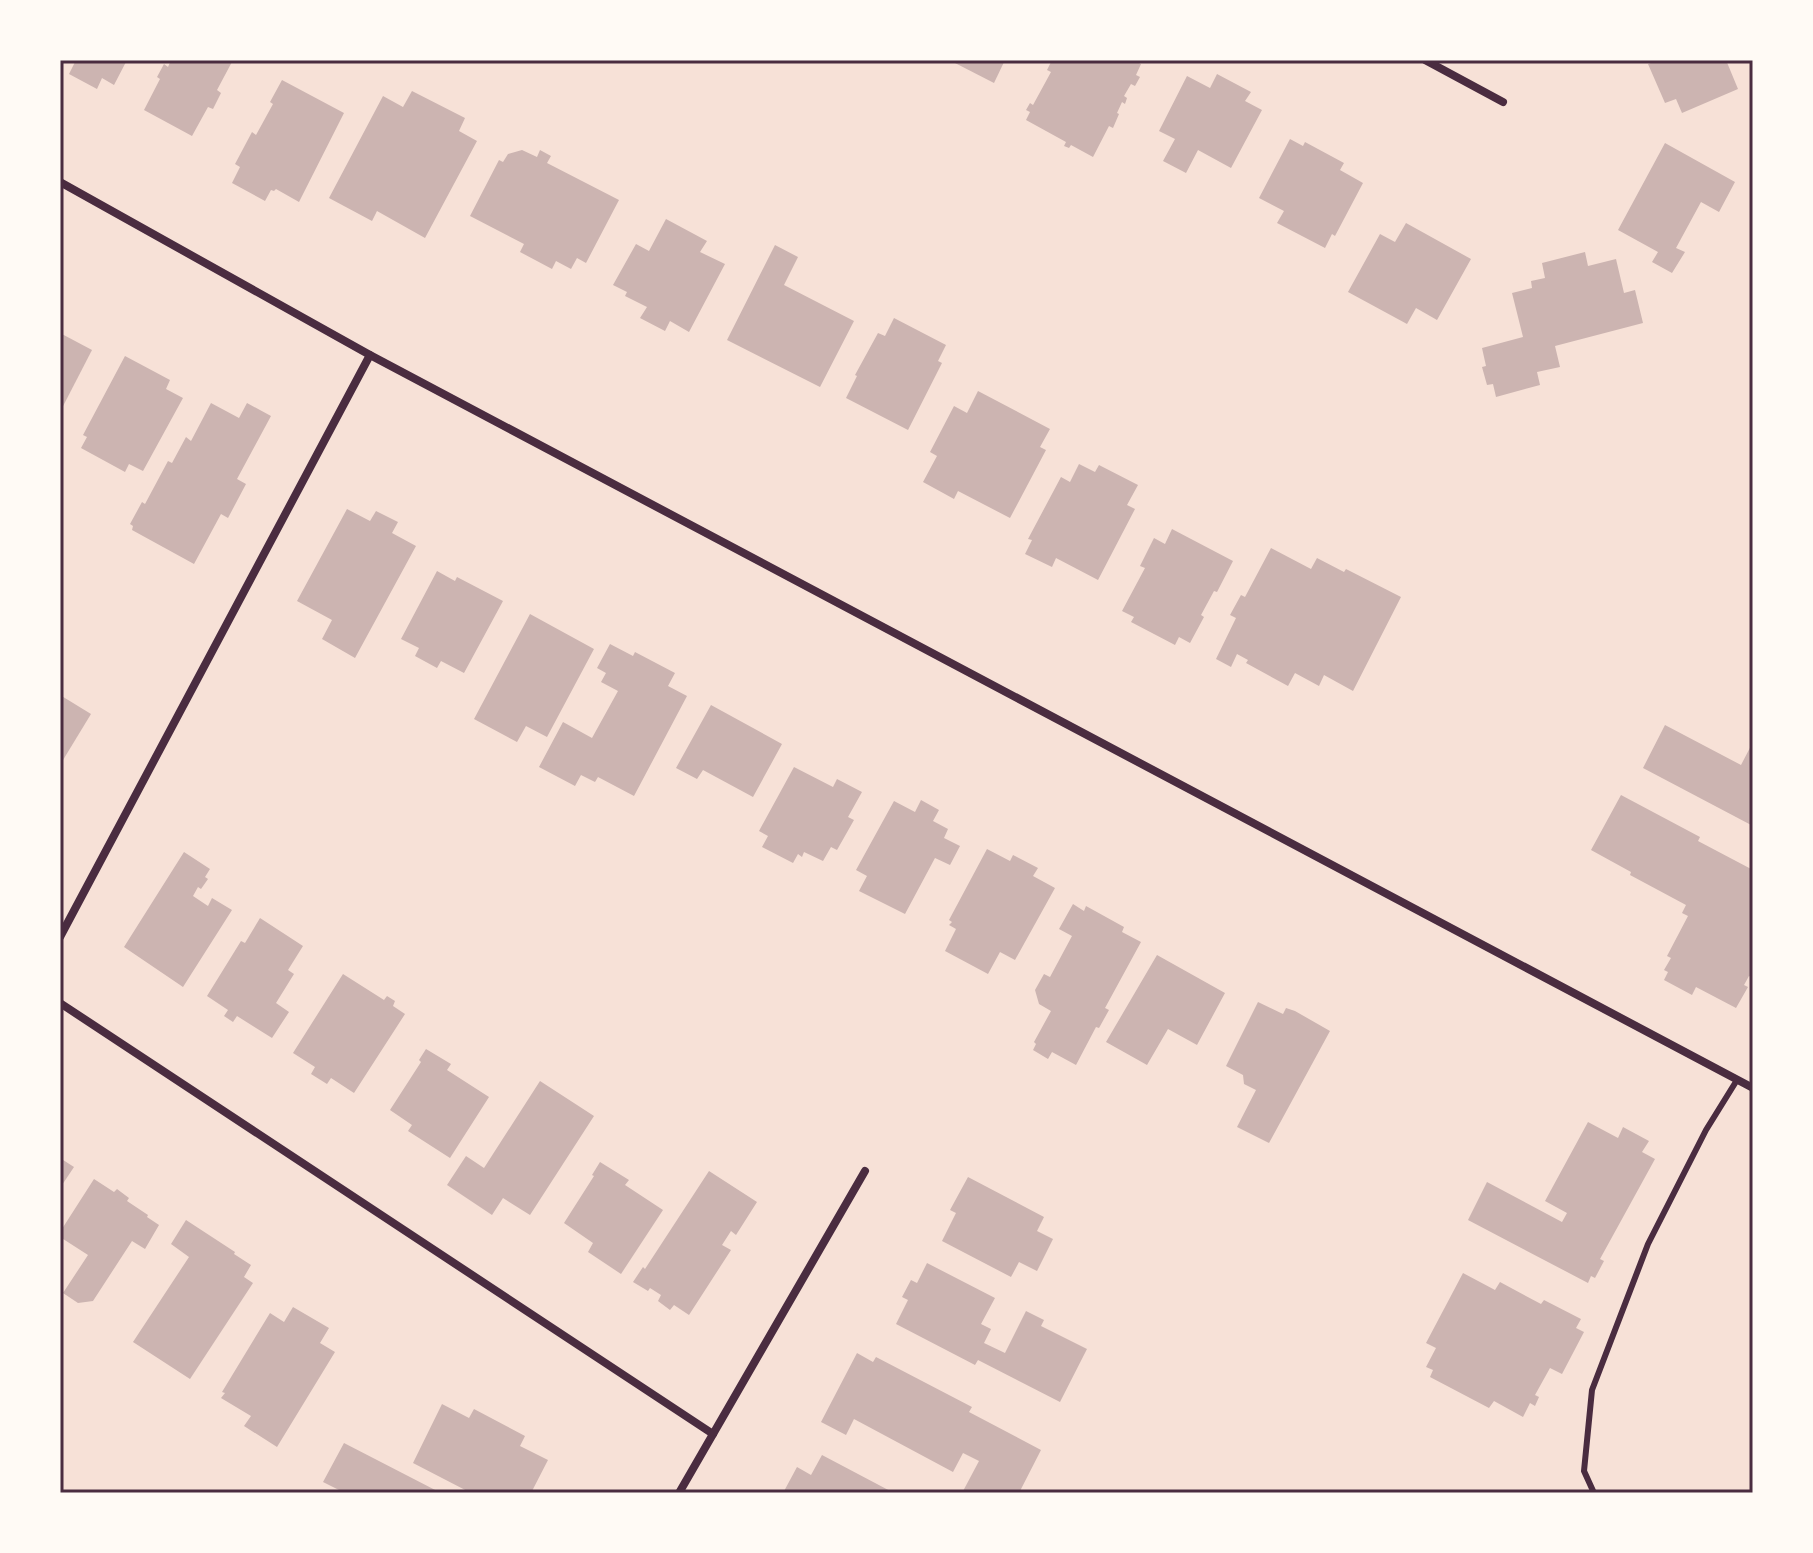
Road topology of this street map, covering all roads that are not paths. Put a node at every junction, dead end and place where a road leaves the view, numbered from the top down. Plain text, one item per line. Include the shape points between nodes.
1 (1425, 60) edge
2 (1503, 102) dead end
3 (60, 182) edge
4 (370, 355) junction
5 (60, 937) edge
6 (60, 1003) edge
7 (1737, 1080) junction
8 (1753, 1088) edge
9 (865, 1171) dead end
10 (713, 1434) junction
11 (679, 1493) edge
12 (1594, 1493) edge

1 - 2 street
3 - 4 street
4 - 5 street
4 - 7 street
6 - 10 street
7 - 8 street
7 - 12 lane via 1648,1244 1592,1390 1584,1471
9 - 10 street
10 - 11 street

